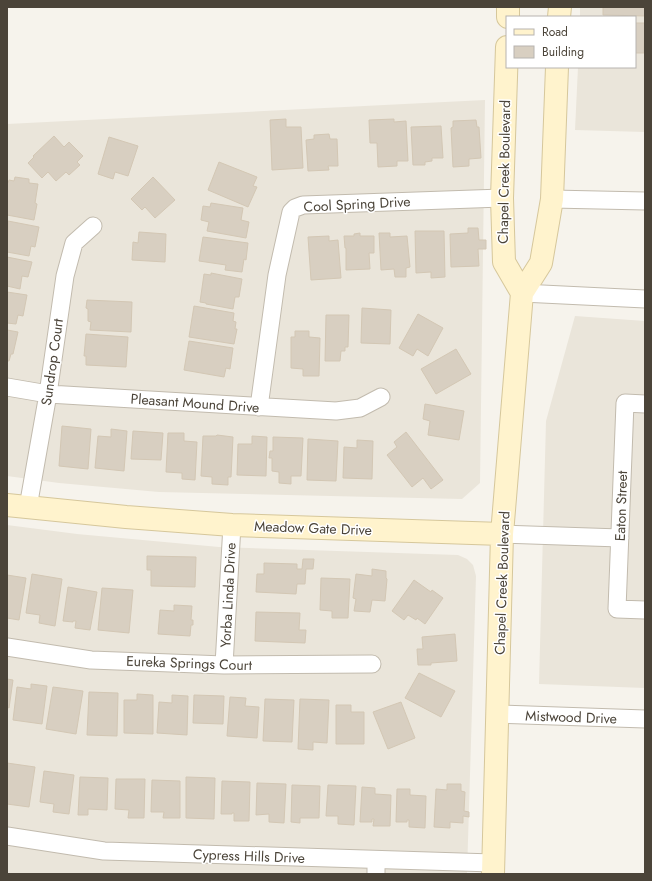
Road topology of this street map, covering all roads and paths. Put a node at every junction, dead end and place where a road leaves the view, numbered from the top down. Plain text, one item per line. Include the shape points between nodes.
1 (506, 68) edge
2 (557, 68) edge
3 (502, 198) junction
4 (552, 199) junction
5 (645, 201) edge
6 (93, 226) dead end
7 (522, 293) junction
8 (645, 299) edge
9 (7, 387) edge
10 (48, 394) junction
11 (381, 397) dead end
12 (645, 404) edge
13 (259, 407) junction
14 (17, 506) edge
15 (232, 525) junction
16 (502, 534) junction
17 (620, 538) junction
18 (645, 610) edge
19 (7, 647) edge
20 (372, 664) dead end
21 (224, 665) junction
22 (497, 714) junction
23 (645, 719) edge
24 (7, 836) edge
25 (376, 867) edge
26 (493, 869) edge

1 - 3 main road, Chapel Creek Boulevard
2 - 4 main road, Chapel Creek Boulevard
3 - 7 main road, Chapel Creek Boulevard via 504,262
3 - 13 street, Cool Spring Drive via 303,205 294,208 277,275
4 - 5 street
4 - 7 main road, Chapel Creek Boulevard via 541,263
6 - 10 street, Sundrop Court via 74,243 65,276
7 - 8 street
7 - 16 main road, Chapel Creek Boulevard
9 - 10 street, Pleasant Mound Drive
10 - 13 street, Pleasant Mound Drive
10 - 14 street, Sundrop Court
11 - 13 street, Pleasant Mound Drive via 360,408 336,411
12 - 17 street, Eaton Street via 625,403
14 - 15 main road, Meadow Gate Drive
15 - 16 main road, Meadow Gate Drive
15 - 21 street, Yorba Linda Drive
16 - 17 street, Meadow Gate Drive
16 - 22 main road, Chapel Creek Boulevard
17 - 18 street, Eaton Street via 617,609
19 - 21 street, Eureka Springs Court via 91,660
20 - 21 street, Eureka Springs Court
22 - 23 street, Mistwood Drive
22 - 26 main road, Chapel Creek Boulevard
24 - 25 street, Cypress Hills Drive via 104,851
25 - 26 street, Cypress Hills Drive

